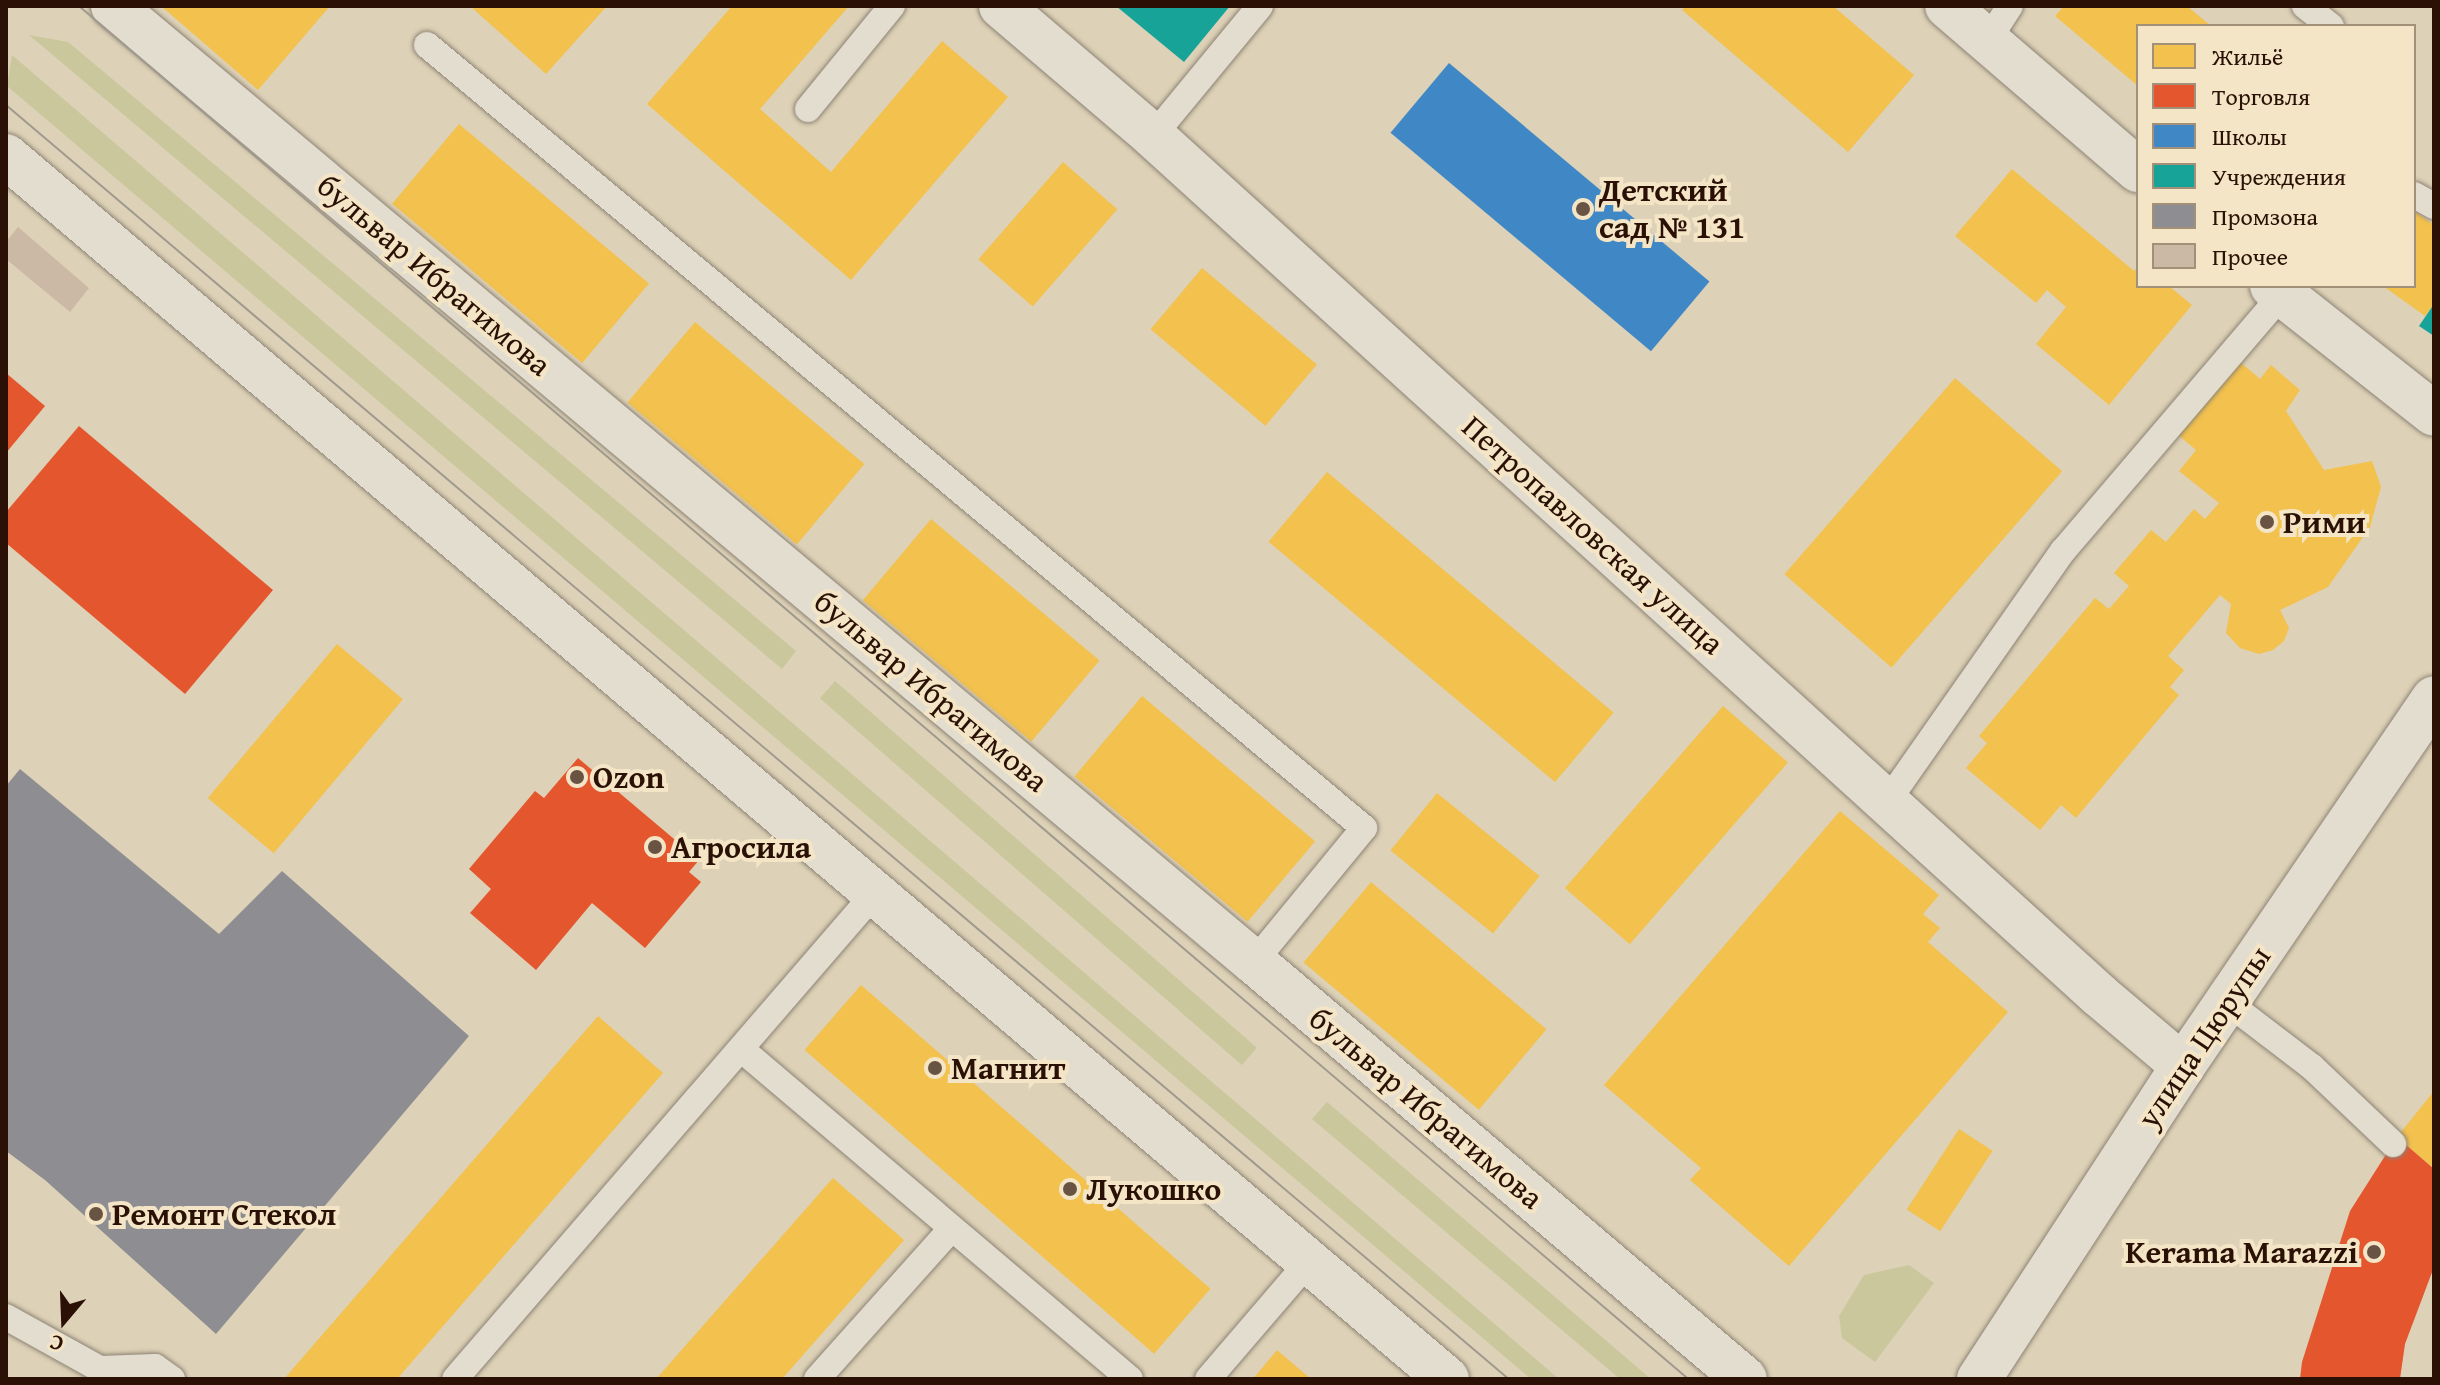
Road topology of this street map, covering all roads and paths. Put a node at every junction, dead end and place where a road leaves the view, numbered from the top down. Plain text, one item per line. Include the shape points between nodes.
1 (113, 6) edge
2 (892, 6) edge
3 (1001, 6) edge
4 (1260, 6) edge
5 (1947, 6) edge
6 (2305, 6) edge
7 (1999, 23) edge
8 (2328, 24) edge
9 (427, 45) dead end
10 (808, 109) dead end
11 (1153, 136) junction
12 (6, 156) edge
13 (2136, 168) edge
14 (2416, 196) edge
15 (2434, 206) edge
16 (2282, 289) edge
17 (2434, 414) edge
18 (2434, 698) edge
19 (1887, 802) junction
20 (875, 893) junction
21 (1254, 962) junction
22 (2227, 1002) junction
23 (741, 1049) junction
24 (2183, 1066) junction
25 (2393, 1144) dead end
26 (951, 1229) junction
27 (1309, 1261) junction
28 (6, 1317) edge
29 (172, 1379) edge
30 (455, 1379) edge
31 (817, 1379) edge
32 (1130, 1379) edge
33 (1208, 1379) edge
34 (1447, 1379) edge
35 (1745, 1379) edge
36 (1979, 1379) edge

1 - 21 main road, бульвар Ибрагимова
2 - 10 lane
3 - 11 main road, Петропавловская улица
4 - 11 lane
5 - 7 main road
6 - 8 lane
7 - 13 main road
9 - 21 lane via 1364,828
11 - 19 main road, Петропавловская улица
12 - 20 main road
14 - 15 lane
16 - 17 main road
16 - 19 lane via 2063,551
18 - 22 main road, улица Цюрупы
19 - 24 main road, Петропавловская улица
20 - 23 lane
20 - 27 main road
21 - 35 main road, бульвар Ибрагимова
22 - 24 main road, улица Цюрупы
22 - 25 lane via 2312,1067
23 - 26 lane
23 - 30 lane
24 - 36 main road, улица Цюрупы
26 - 31 lane
26 - 32 lane
27 - 33 lane
27 - 34 main road
28 - 29 lane via 100,1369 155,1367

